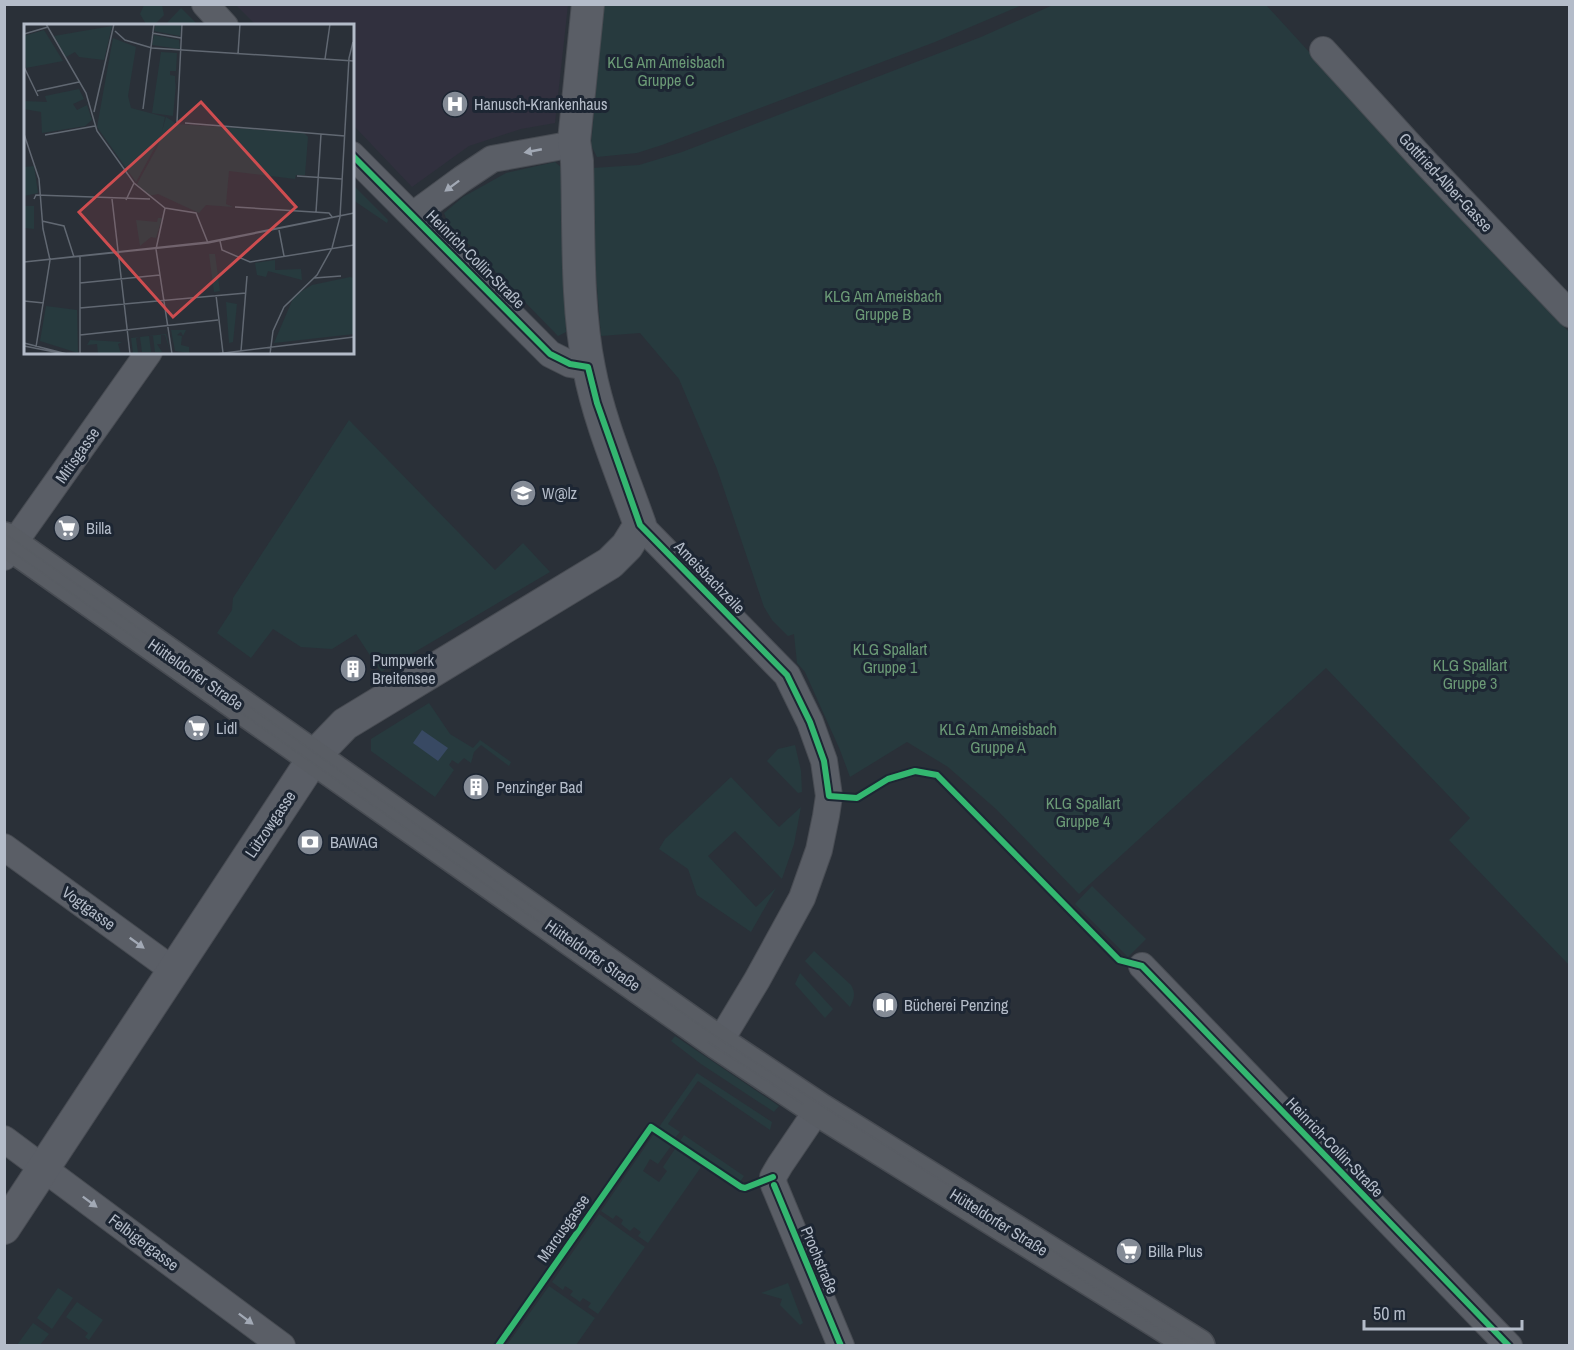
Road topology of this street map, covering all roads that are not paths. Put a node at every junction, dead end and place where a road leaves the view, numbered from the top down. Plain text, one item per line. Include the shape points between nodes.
1 (205, 4) edge
2 (588, 4) edge
3 (223, 24) edge
4 (1323, 50) dead end
5 (574, 141) junction
6 (354, 157) edge
7 (413, 215) junction
8 (1569, 314) edge
9 (147, 354) edge
10 (588, 367) junction
11 (640, 525) junction
12 (7, 547) edge
13 (314, 757) junction
14 (4, 847) edge
15 (1142, 966) dead end
16 (173, 970) junction
17 (719, 1043) junction
18 (818, 1108) junction
19 (4, 1139) edge
20 (43, 1167) junction
21 (4, 1228) edge
22 (282, 1346) edge
23 (841, 1346) edge
24 (1198, 1346) edge
25 (1509, 1346) edge

1 - 3 street
2 - 5 street, Ameisbachzeile
4 - 8 street, Gottfried-Alber-Gasse
5 -> 7 street, Heinrich-Collin-Straße via 492,159
5 - 10 street, Ameisbachzeile
6 - 7 street, Heinrich-Collin-Straße
7 - 10 street, Heinrich-Collin-Straße via 550,354
9 - 12 street, Mitisgasse
10 - 11 street, Ameisbachzeile
11 - 13 street, Lützowgasse via 627,546 609,563 345,724
11 - 17 street, Ameisbachzeile via 787,675 824,761 829,796 819,850 802,898
12 - 13 main road, Hütteldorfer Straße
13 - 16 street, Lützowgasse
13 - 17 main road, Hütteldorfer Straße
14 -> 16 street, Vogtgasse
15 - 25 street, Heinrich-Collin-Straße
16 - 20 street, Lützowgasse
17 - 18 main road, Hütteldorfer Straße
18 - 23 street, Prochstraße via 780,1165 774,1185
18 - 24 main road, Hütteldorfer Straße
19 - 20 street, Felbigergasse
20 - 21 street, Lützowgasse
20 -> 22 street, Felbigergasse

